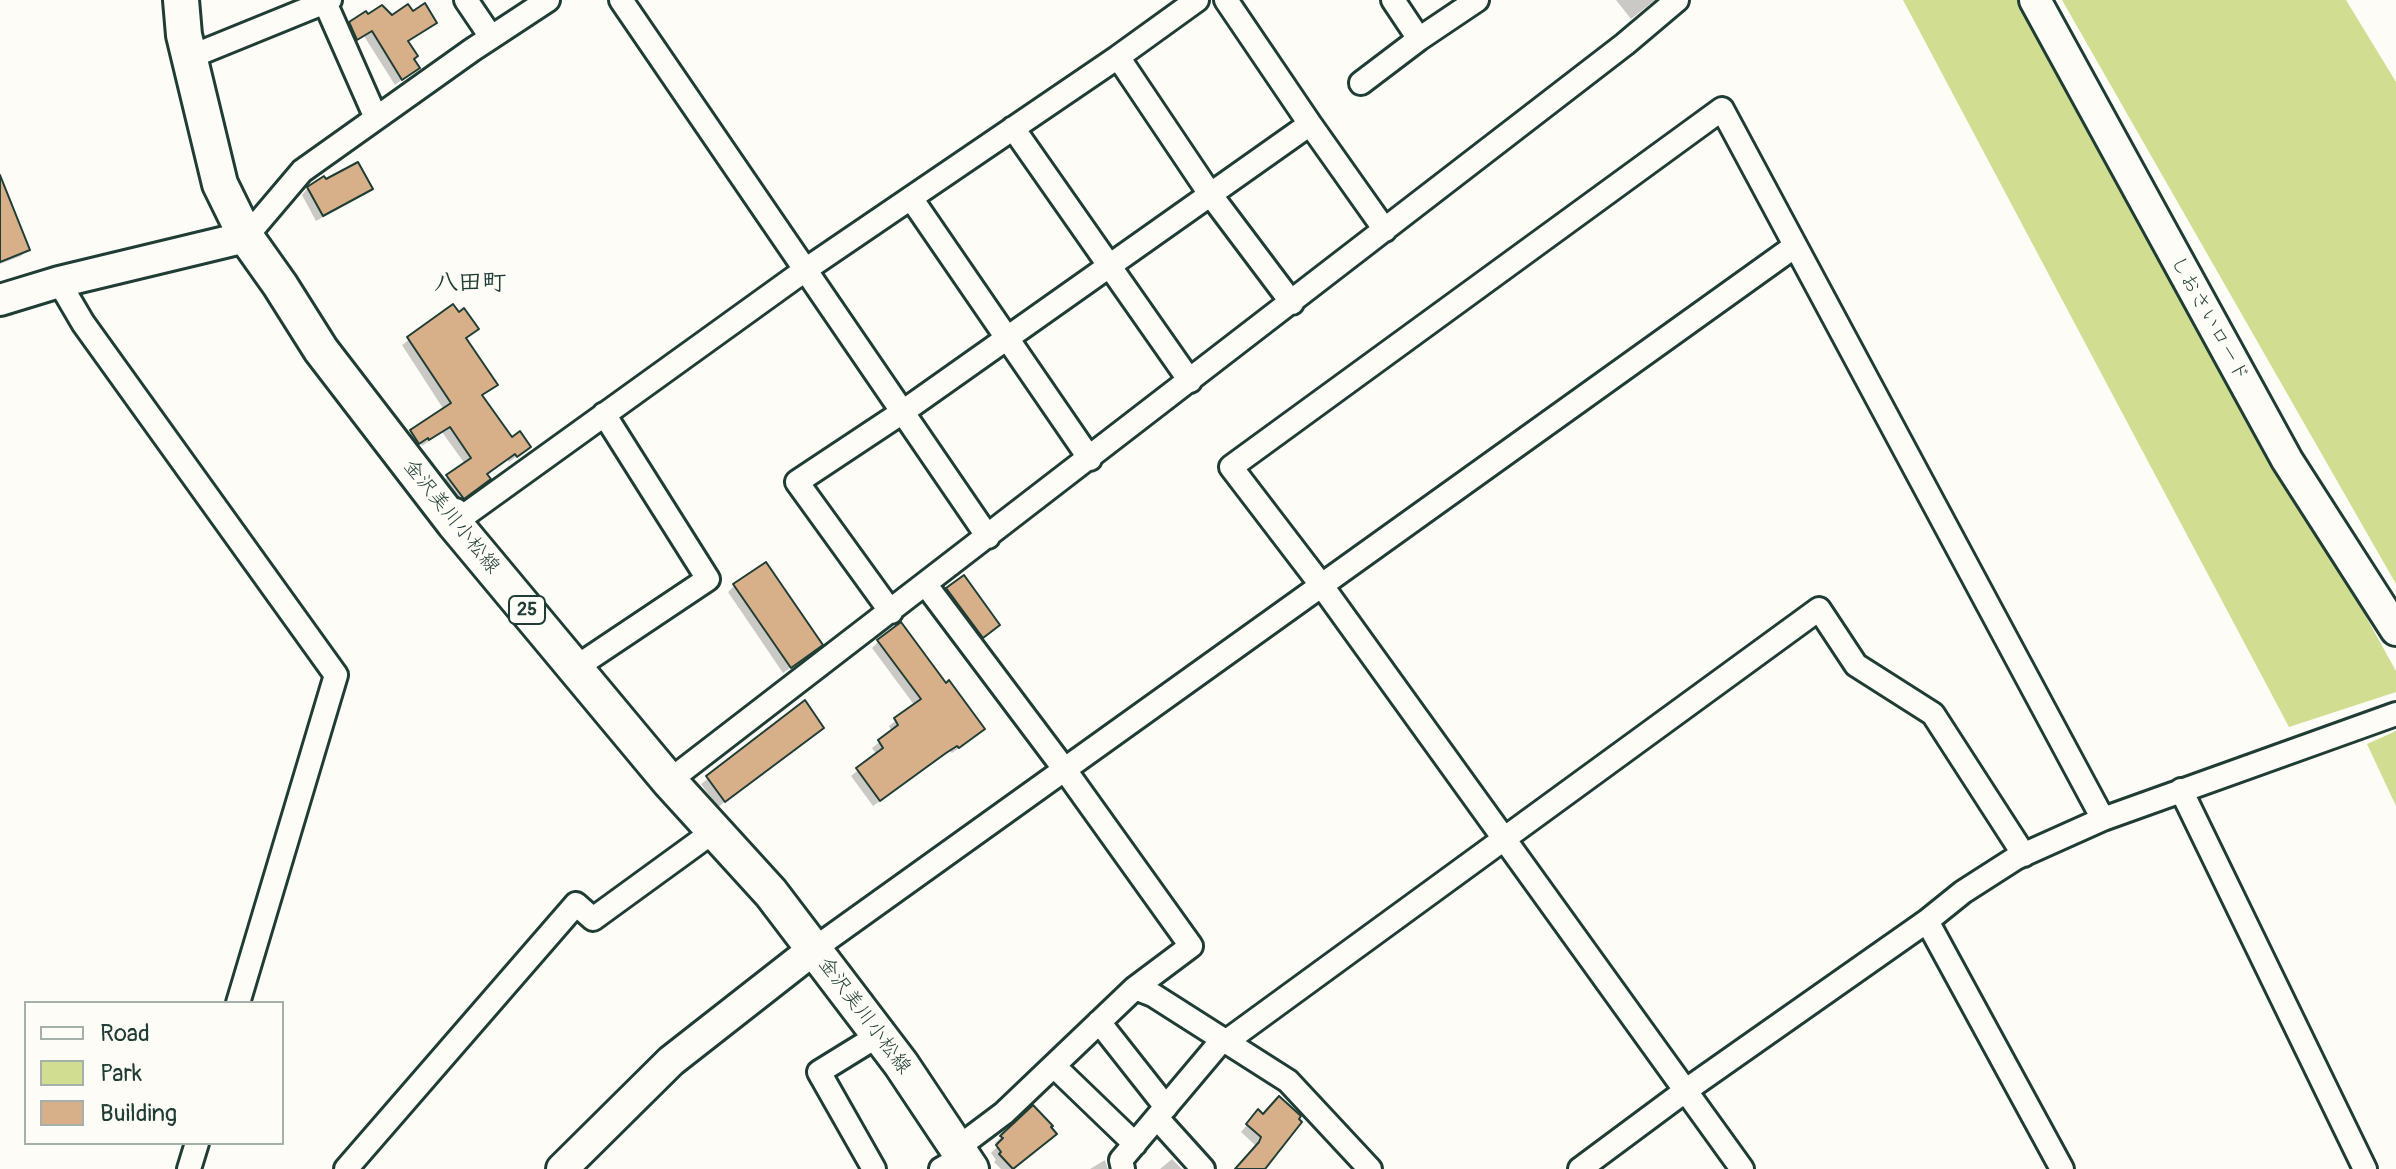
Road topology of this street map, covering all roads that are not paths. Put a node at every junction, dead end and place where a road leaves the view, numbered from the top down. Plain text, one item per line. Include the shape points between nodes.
1 (181, 0) edge
2 (466, 0) edge
3 (548, 0) edge
4 (621, 0) edge
5 (1197, 0) edge
6 (1226, 0) edge
7 (1393, 0) edge
8 (1477, 0) edge
9 (1677, 0) edge
10 (2035, 0) edge
11 (326, 1) edge
12 (491, 37) junction
13 (1419, 39) junction
14 (190, 57) junction
15 (1118, 57) junction
16 (1361, 83) dead end
17 (376, 118) junction
18 (1310, 124) junction
19 (1013, 128) junction
20 (1210, 194) junction
21 (911, 198) junction
22 (1385, 230) junction
23 (246, 237) junction
24 (1795, 246) junction
25 (1109, 267) junction
26 (805, 270) junction
27 (59, 282) junction
28 (0, 300) edge
29 (1292, 303) junction
30 (1006, 339) junction
31 (1190, 381) junction
32 (904, 411) junction
33 (604, 414) junction
34 (1090, 459) junction
35 (455, 516) junction
36 (988, 537) junction
37 (926, 585) junction
38 (1322, 586) junction
39 (891, 612) junction
40 (2396, 630) edge
41 (575, 668) junction
42 (2396, 714) edge
43 (1065, 770) junction
44 (669, 781) junction
45 (2181, 790) junction
46 (2103, 819) junction
47 (714, 831) junction
48 (1504, 838) junction
49 (2024, 855) junction
50 (1927, 921) junction
51 (814, 949) junction
52 (1135, 988) junction
53 (239, 1001) edge
54 (1099, 1022) junction
55 (879, 1035) junction
56 (1225, 1040) junction
57 (1054, 1066) junction
58 (1685, 1091) junction
59 (1162, 1112) junction
60 (1135, 1144) junction
61 (196, 1145) edge
62 (958, 1161) edge
63 (189, 1169) edge
64 (346, 1169) edge
65 (562, 1169) edge
66 (874, 1169) edge
67 (1123, 1169) edge
68 (1203, 1169) edge
69 (1370, 1169) edge
70 (1580, 1169) edge
71 (1742, 1169) edge
72 (2062, 1169) edge
73 (2365, 1169) edge

1 - 14 main road, 金沢美川小松線 / 25
2 - 12 street
3 - 12 street
4 - 26 street
5 - 15 street
6 - 18 street
7 - 13 street
8 - 13 street
9 - 22 street
10 - 40 street, しおさいロード via 2287,460
11 - 14 street
11 - 17 street
12 - 17 street
13 - 16 street
14 - 23 main road, 金沢美川小松線 / 25 via 220,184
15 - 19 street
15 - 20 street
17 - 23 street via 302,171
18 - 20 street
18 - 22 street
19 - 21 street
19 - 25 street
20 - 25 street
20 - 29 street
21 - 26 street
21 - 30 street
22 - 29 street
23 - 27 street
23 - 35 main road, 金沢美川小松線 / 25 via 321,350
24 - 38 street
24 - 38 street via 1722,109 1231,467
24 - 46 street
25 - 30 street
25 - 31 street
26 - 32 street
26 - 33 street
27 - 28 street
27 - 53 street via 83,323 336,675
29 - 31 street
30 - 32 street
30 - 34 street
31 - 34 street
32 - 36 street
32 - 39 street via 797,482
33 - 35 street
33 - 41 street via 708,579
34 - 36 street
35 - 41 main road, 金沢美川小松線 / 25
36 - 37 street
37 - 39 street
37 - 43 street
38 - 43 street
38 - 48 street
39 - 44 street
41 - 44 main road, 金沢美川小松線 / 25
42 - 45 street
43 - 51 street
43 - 52 street via 1191,946
44 - 47 main road, 金沢美川小松線 / 25
45 - 46 street
45 - 73 street
46 - 49 street
47 - 51 main road, 金沢美川小松線 / 25
47 - 64 street via 593,919 576,904
48 - 49 street via 1819,609 1856,665 1933,714
48 - 56 street
48 - 58 street
49 - 50 street
50 - 58 street
50 - 72 street
51 - 55 main road, 金沢美川小松線 / 25
51 - 65 street via 671,1061
52 - 54 street
52 - 56 street
54 - 57 street
54 - 59 street
55 - 62 main road, 金沢美川小松線 / 25
55 - 66 street via 819,1072
56 - 59 street
56 - 69 street via 1288,1081
57 - 60 street
57 - 62 street
58 - 70 street
58 - 71 street
59 - 60 street
59 - 68 street
60 - 67 street via 1121,1160
61 - 63 street

